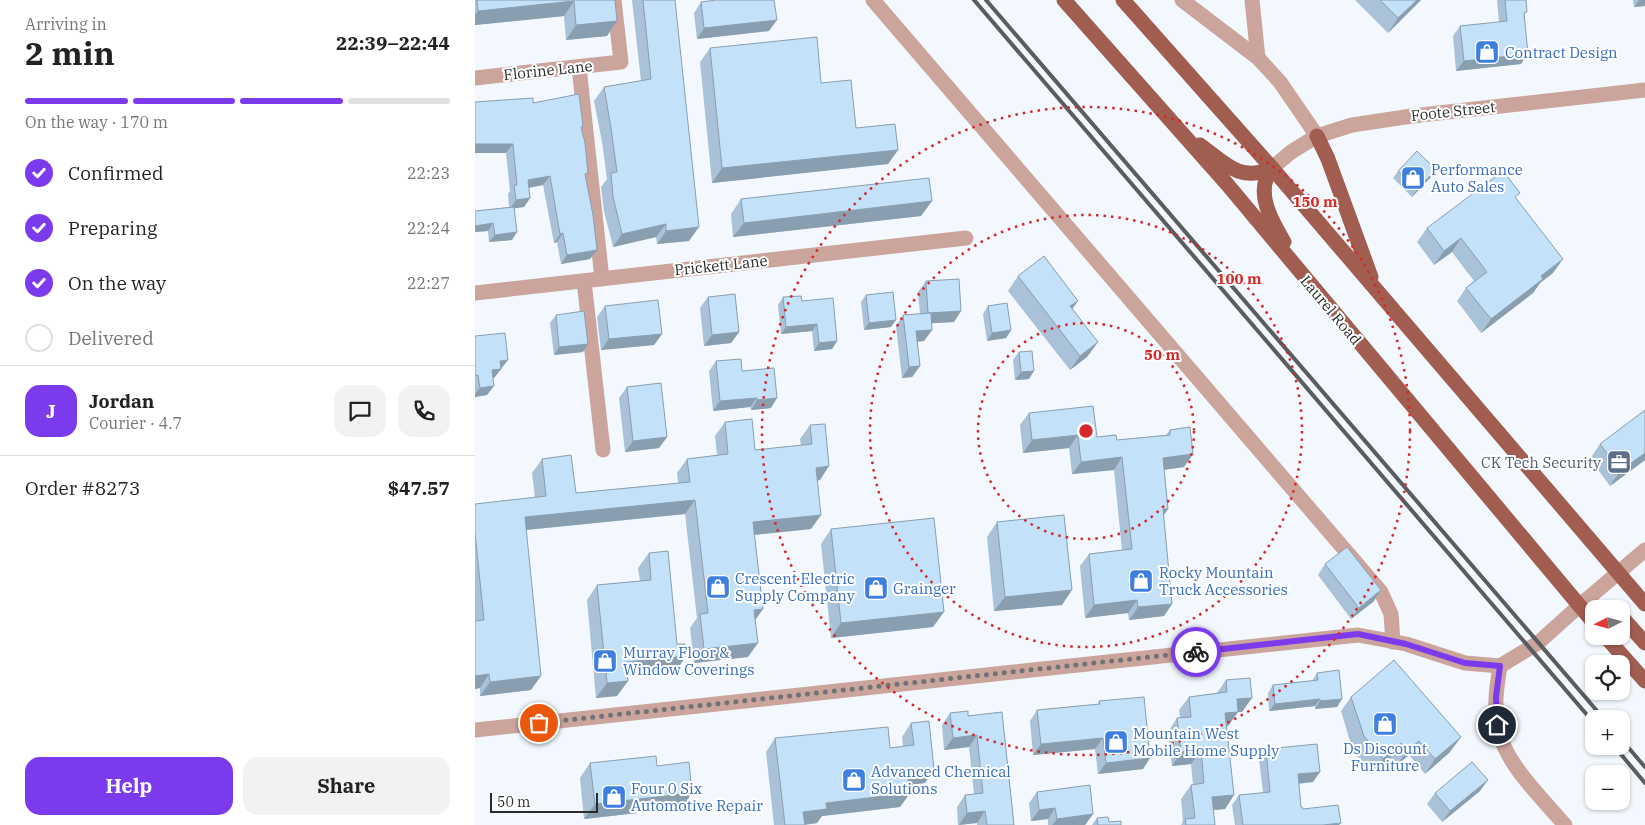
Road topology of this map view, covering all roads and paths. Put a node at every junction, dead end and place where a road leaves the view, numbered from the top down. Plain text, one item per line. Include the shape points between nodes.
1 (614, 0) edge
2 (873, 0) edge
3 (1064, 0) edge
4 (1123, 0) edge
5 (1182, 0) edge
6 (1252, 0) edge
7 (1258, 58) junction
8 (579, 67) junction
9 (475, 78) edge
10 (1645, 90) edge
11 (1179, 130) junction
12 (1317, 136) junction
13 (1272, 168) junction
14 (966, 238) dead end
15 (1305, 278) junction
16 (602, 279) junction
17 (584, 281) junction
18 (1377, 290) junction
19 (475, 293) edge
20 (603, 450) dead end
21 (1645, 550) edge
22 (1618, 573) junction
23 (1645, 604) edge
24 (1579, 606) junction
25 (1585, 607) edge
26 (1585, 613) edge
27 (1630, 626) edge
28 (1393, 642) junction
29 (1645, 643) edge
30 (1613, 645) edge
31 (1500, 666) junction
32 (1645, 681) edge
33 (475, 730) edge
34 (1565, 825) edge

1 - 8 street, Florine Lane via 621,62
2 - 28 street via 1381,592 1391,614
3 - 11 main road, Laurel Road
4 - 13 main road
5 - 7 street
6 - 7 street
7 - 12 street via 1280,82
8 - 9 street, Florine Lane
8 - 16 street
10 - 12 street, Foote Street via 1407,116 1352,125
11 - 13 main road via 1242,174
11 - 15 main road, Laurel Road
12 - 13 street, Foote Street
12 - 18 main road
13 - 15 main road via 1264,184 1268,210
13 - 18 main road
14 - 16 street, Prickett Lane
15 - 24 main road, Laurel Road
16 - 17 street, Prickett Lane
17 - 19 street, Prickett Lane
17 - 20 street
18 - 22 main road
21 - 22 street
22 - 23 main road
22 - 24 street
24 - 25 main road
24 - 26 main road, Laurel Road
24 - 31 street via 1538,643
27 - 29 main road
28 - 31 street via 1465,663
28 - 33 street via 1358,634
30 - 32 main road
31 - 34 street via 1497,725 1505,748 1523,776

